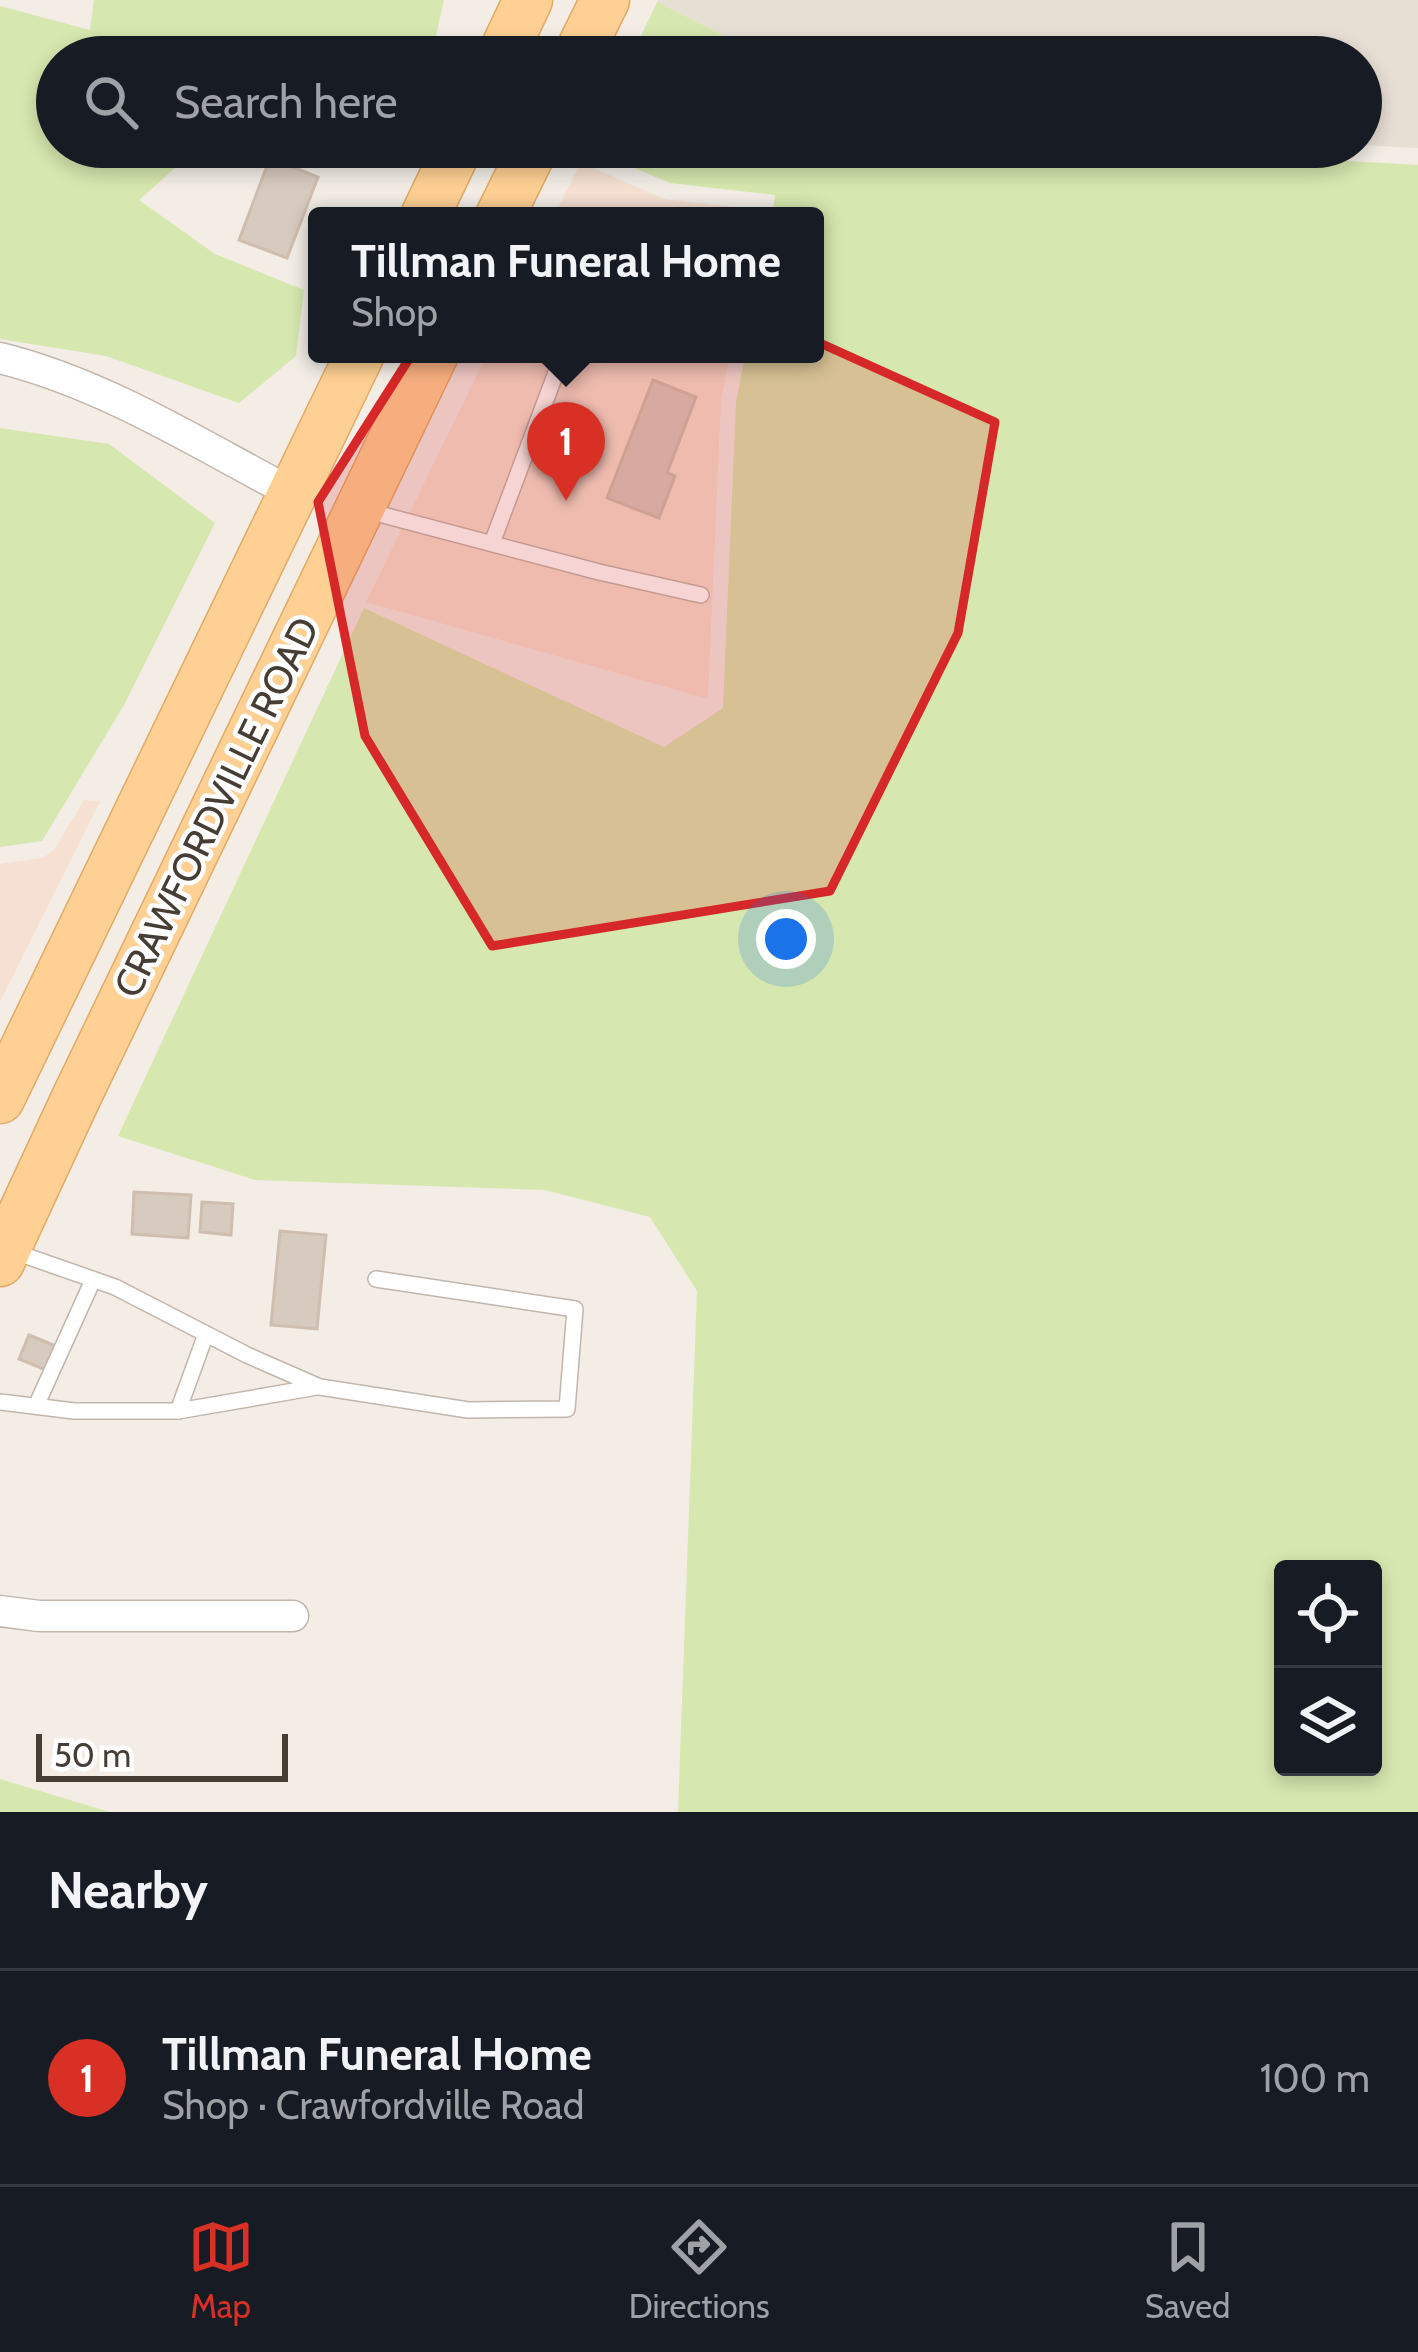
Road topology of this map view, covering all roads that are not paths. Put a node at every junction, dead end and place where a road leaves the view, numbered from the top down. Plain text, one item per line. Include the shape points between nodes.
1 (528, 0) edge
2 (604, 0) edge
3 (510, 36) edge
4 (587, 36) edge
5 (448, 168) edge
6 (524, 168) edge
7 (429, 207) edge
8 (504, 207) edge
9 (0, 358) edge
10 (356, 363) edge
11 (430, 363) edge
12 (560, 363) edge
13 (294, 494) junction
14 (360, 508) junction
15 (492, 543) junction
16 (701, 595) dead end
17 (106, 1035) junction
18 (3, 1084) edge
19 (11, 1239) edge
20 (376, 1279) dead end
21 (93, 1280) junction
22 (206, 1334) junction
23 (320, 1387) junction
24 (0, 1402) edge
25 (35, 1406) junction
26 (178, 1411) junction
27 (0, 1611) edge
28 (293, 1616) dead end

1 - 3 main road
2 - 4 main road
5 - 7 main road
6 - 8 main road
9 - 13 street via 111,397
10 - 13 main road, CRAWFORDVILLE ROAD
11 - 14 main road, CRAWFORDVILLE ROAD
12 - 15 lane
13 - 18 main road, CRAWFORDVILLE ROAD
14 - 15 lane
14 - 17 main road, CRAWFORDVILLE ROAD
15 - 16 lane
17 - 18 main road via 74,1059
17 - 19 main road, CRAWFORDVILLE ROAD
18 - 19 main road via 23,1146
19 - 21 lane
20 - 23 lane via 575,1309 567,1409 468,1410
21 - 22 lane
21 - 25 lane
22 - 23 lane
22 - 26 lane
23 - 26 lane
24 - 25 lane
25 - 26 lane
27 - 28 street

